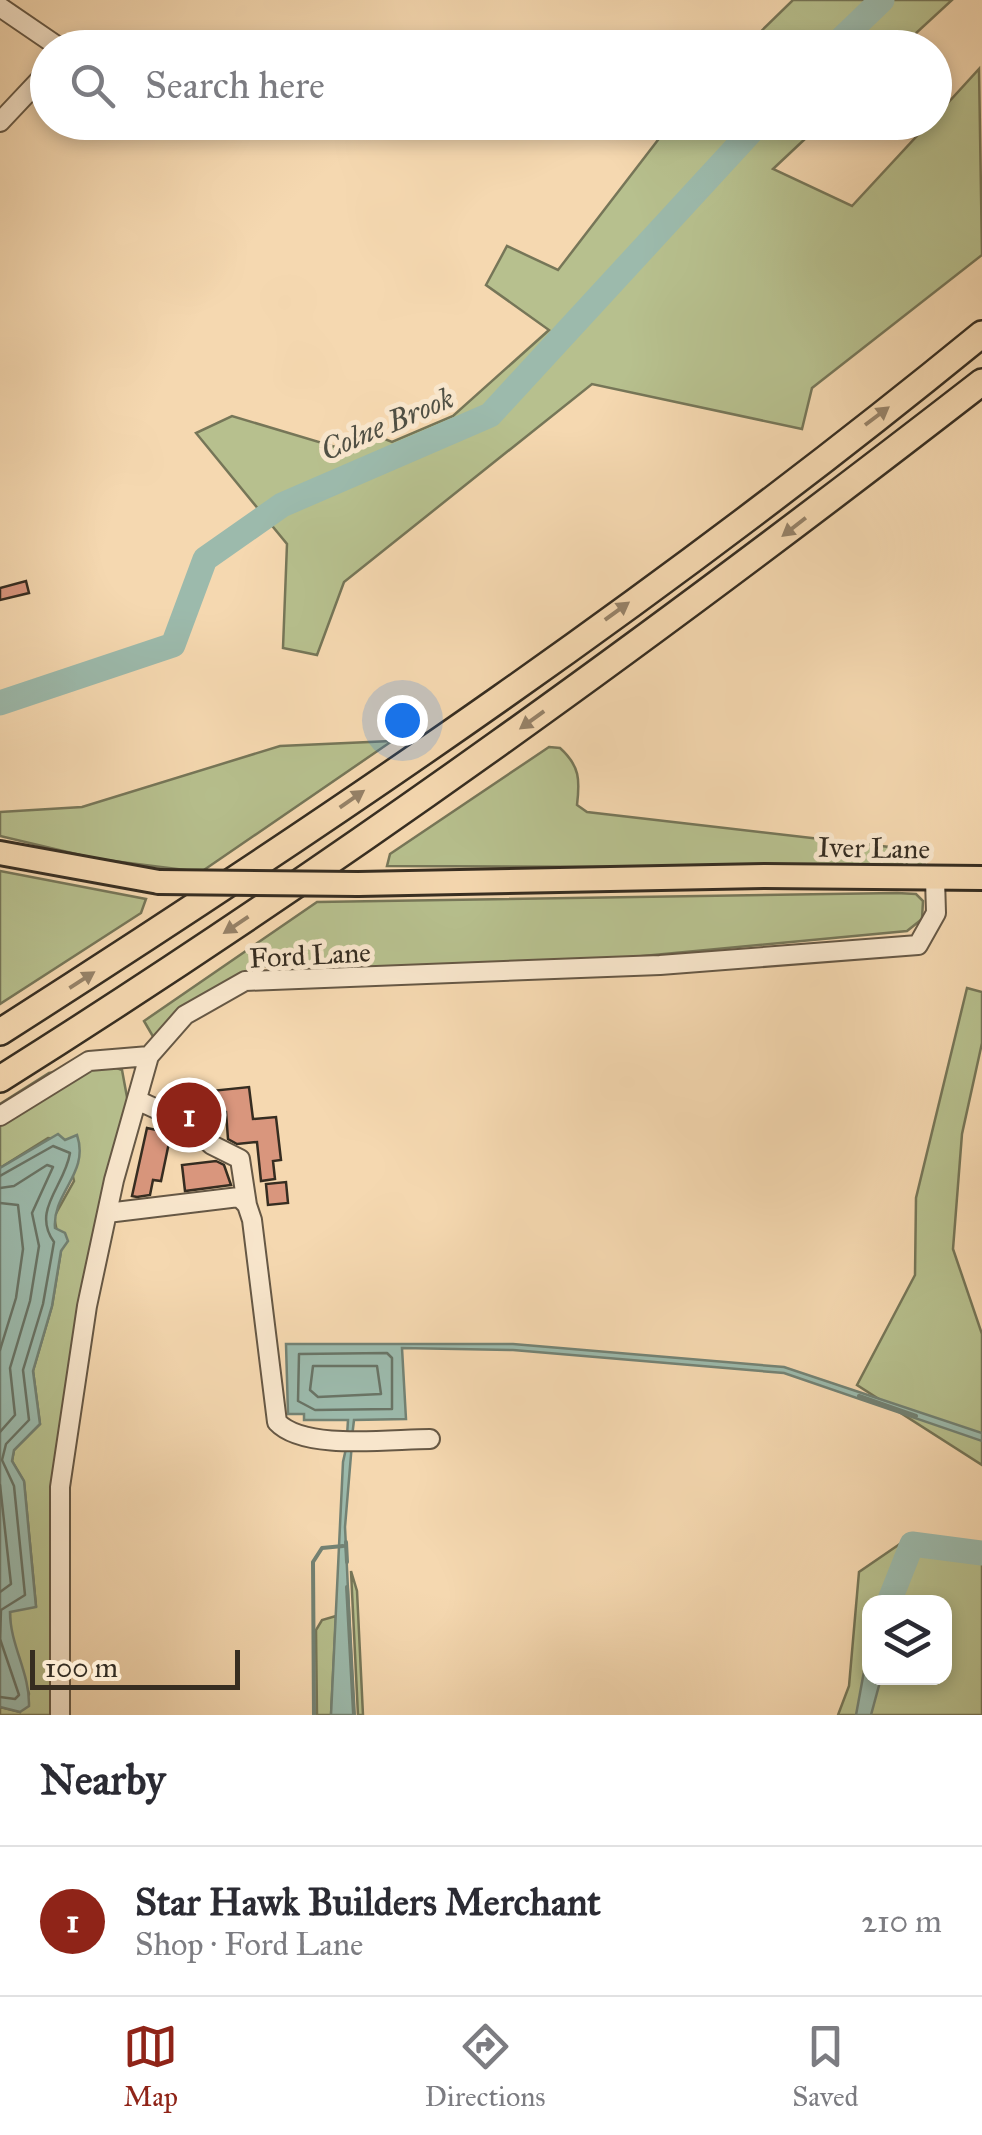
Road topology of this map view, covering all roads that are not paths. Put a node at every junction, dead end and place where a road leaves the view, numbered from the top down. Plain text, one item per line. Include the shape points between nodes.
1 (0, 7) edge
2 (34, 30) edge
3 (30, 90) edge
4 (0, 122) edge
5 (982, 334) edge
6 (982, 382) edge
7 (0, 853) edge
8 (982, 878) edge
9 (936, 879) junction
10 (0, 1032) edge
11 (149, 1056) junction
12 (0, 1079) edge
13 (140, 1101) junction
14 (0, 1116) edge
15 (247, 1204) junction
16 (107, 1213) junction
17 (430, 1439) dead end
18 (60, 1715) edge

1 - 2 street
3 - 4 street
10 -> 5 highway via 330,816 700,551
6 -> 12 highway via 531,721
7 - 9 main road, Iver Lane, bridge via 159,882
8 - 9 main road, Iver Lane
9 - 11 street, Ford Lane via 936,913 918,945 660,965 245,981 185,1014
11 - 13 street, Ford Lane
11 - 14 street via 89,1061
13 - 15 street via 240,1159
13 - 16 street, Ford Lane
15 - 16 street via 239,1198
15 - 17 street via 277,1422 287,1432 318,1440
16 - 18 street, Ford Lane via 60,1487

